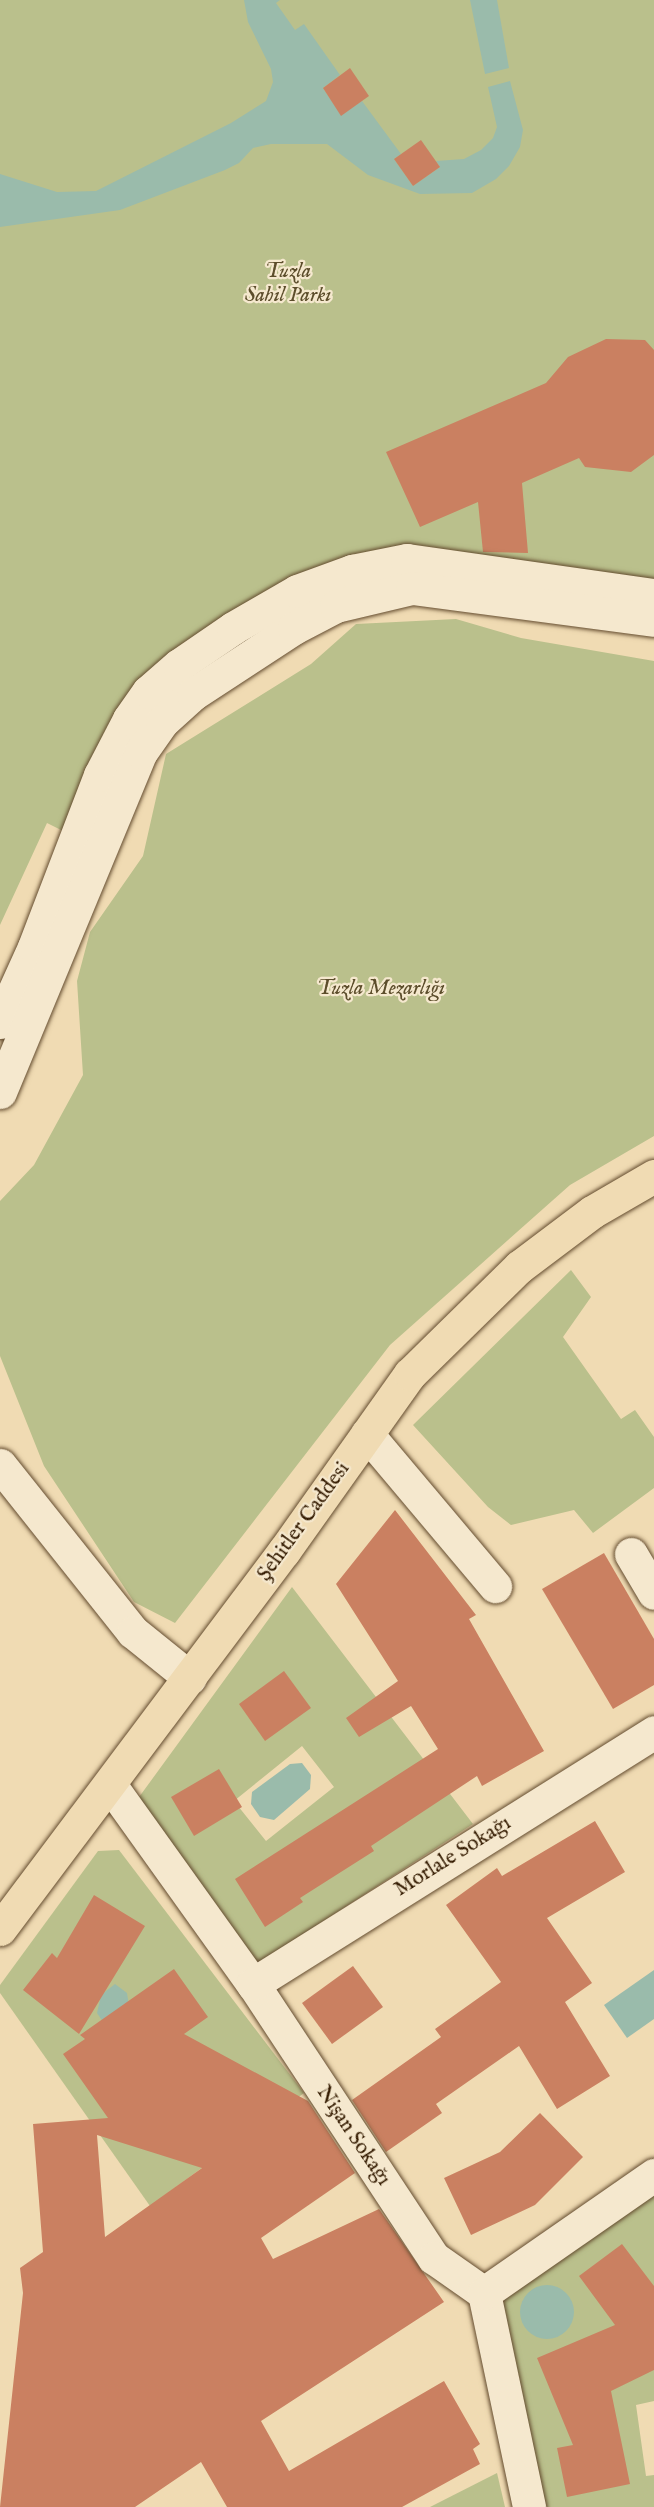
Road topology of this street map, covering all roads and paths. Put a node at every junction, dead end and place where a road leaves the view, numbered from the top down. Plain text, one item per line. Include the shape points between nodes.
1 (654, 595) edge
2 (654, 620) edge
3 (0, 1022) edge
4 (0, 1092) edge
5 (654, 1176) edge
6 (367, 1434) junction
7 (0, 1465) edge
8 (631, 1554) dead end
9 (495, 1586) dead end
10 (654, 1593) edge
11 (189, 1678) junction
12 (654, 1732) edge
13 (111, 1786) junction
14 (2, 1928) edge
15 (253, 1984) junction
16 (654, 2175) edge
17 (484, 2293) junction
18 (529, 2507) edge

1 - 3 street via 408,560 352,571 297,591 233,628 178,665 148,692 129,719 100,775 34,947
2 - 4 street via 412,588 336,606 294,628 193,693 162,722 141,752
5 - 6 main road, Şehitler Caddesi via 592,1212 519,1267 410,1374
6 - 9 street
6 - 11 main road, Şehitler Caddesi
7 - 11 street via 133,1632
8 - 10 street
11 - 13 main road, Şehitler Caddesi
12 - 15 street, Morlale Sokağı
13 - 14 main road, Şehitler Caddesi
13 - 15 street, Nişan Sokağı
15 - 17 street, Nişan Sokağı via 435,2258
16 - 17 street
17 - 18 street

